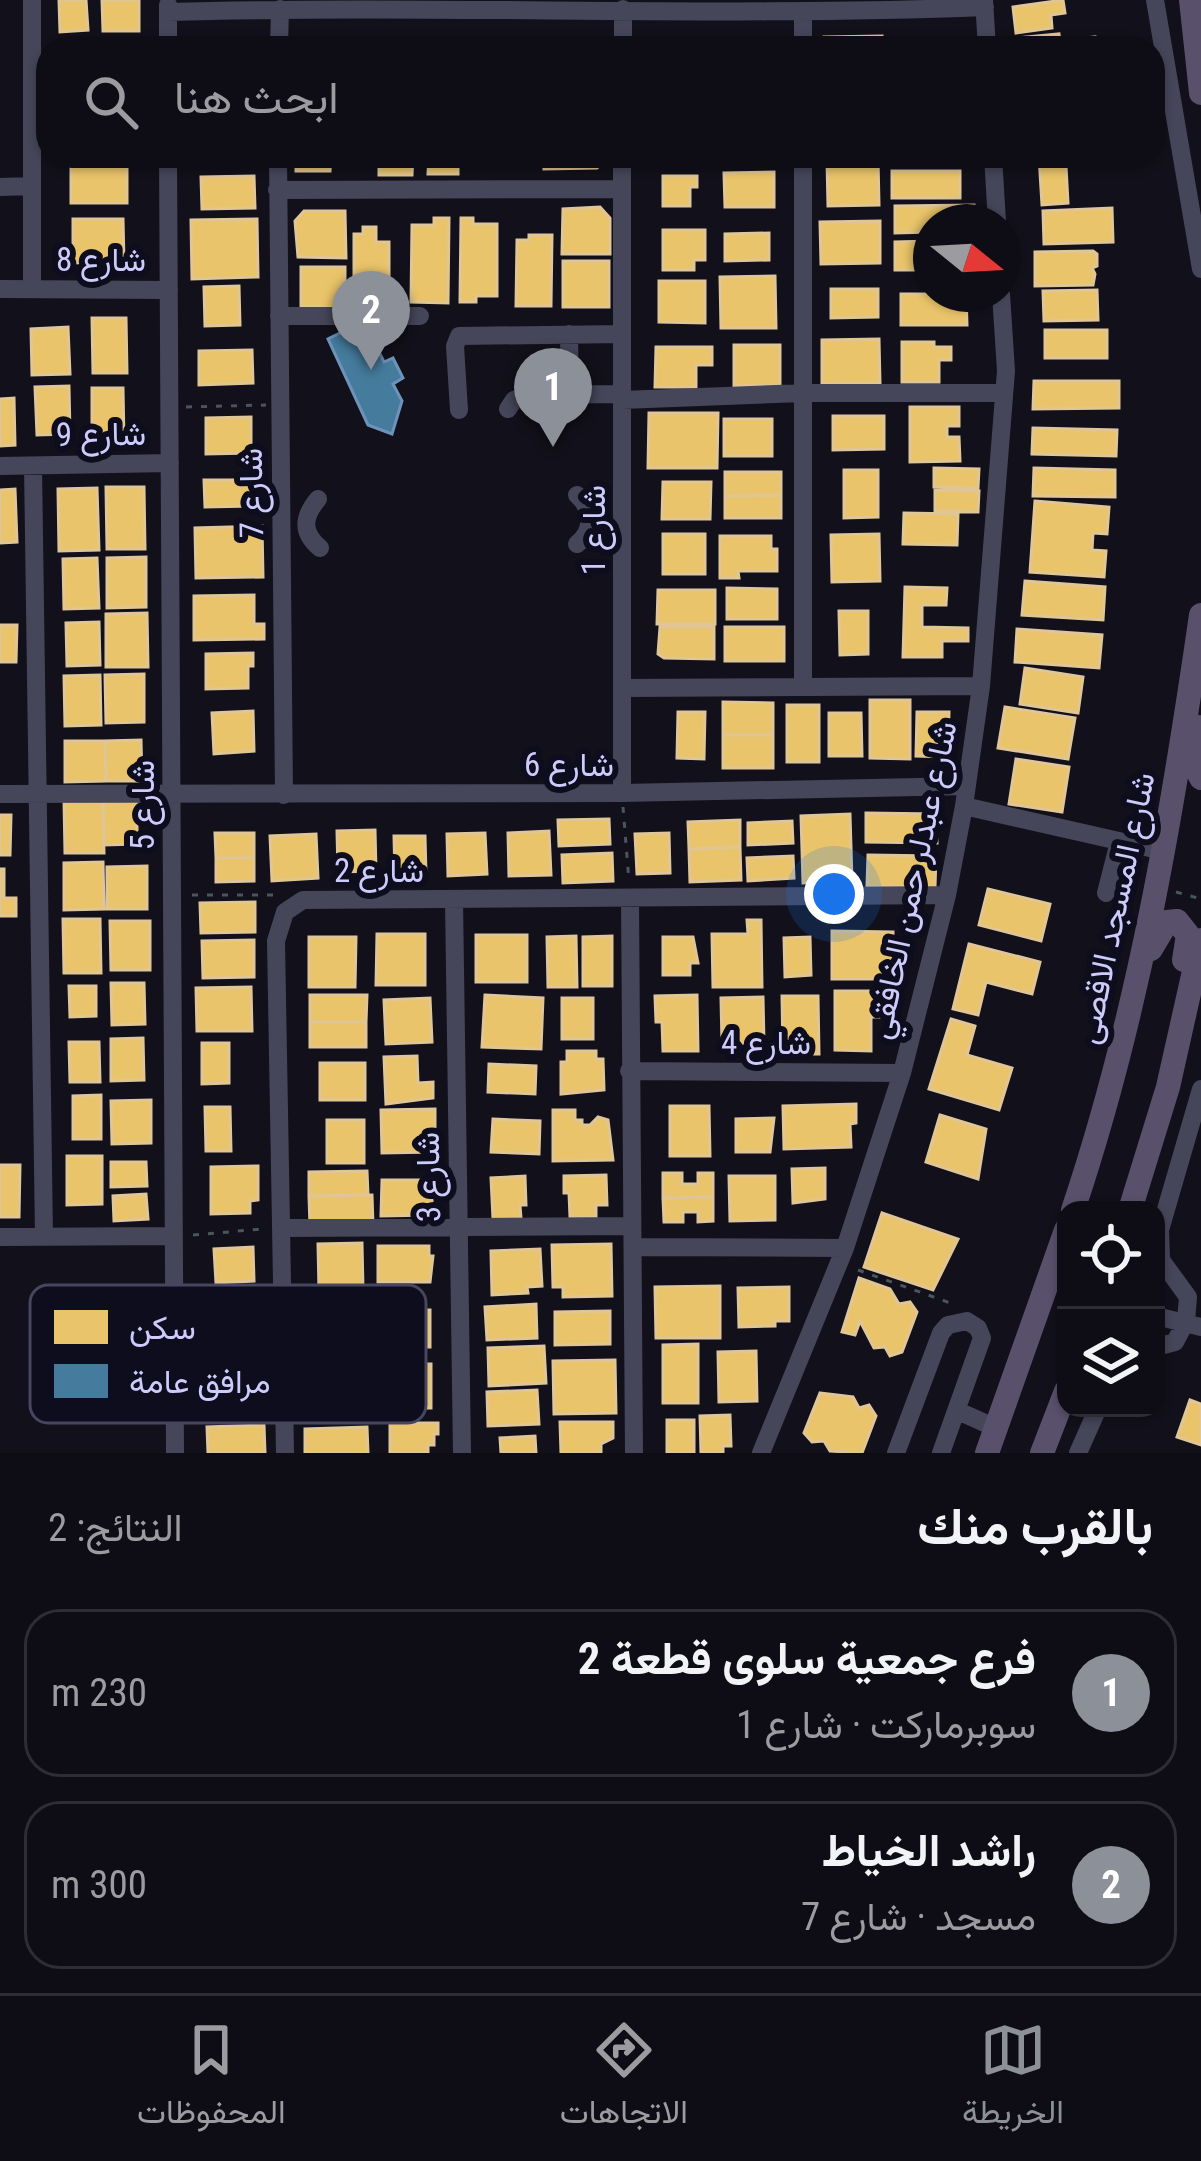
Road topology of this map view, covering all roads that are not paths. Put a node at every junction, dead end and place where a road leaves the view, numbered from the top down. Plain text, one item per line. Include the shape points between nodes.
1 (32, 0) edge
2 (1154, 0) edge
3 (1191, 0) edge
4 (984, 4) edge
5 (168, 6) edge
6 (280, 9) junction
7 (623, 9) junction
8 (803, 14) junction
9 (279, 36) edge
10 (623, 36) edge
11 (803, 36) edge
12 (986, 36) edge
13 (1160, 36) edge
14 (1165, 63) edge
15 (1201, 93) edge
16 (169, 168) edge
17 (278, 168) edge
18 (622, 168) edge
19 (803, 168) edge
20 (994, 168) edge
21 (32, 186) junction
22 (0, 187) edge
23 (622, 189) junction
24 (278, 190) junction
25 (996, 204) edge
26 (1201, 269) edge
27 (0, 289) edge
28 (32, 289) junction
29 (169, 290) junction
30 (1002, 312) edge
31 (279, 316) junction
32 (420, 316) dead end
33 (569, 334) junction
34 (622, 334) junction
35 (803, 392) junction
36 (1004, 393) junction
37 (570, 394) junction
38 (622, 397) junction
39 (508, 409) dead end
40 (459, 410) dead end
41 (170, 463) junction
42 (0, 466) edge
43 (34, 466) junction
44 (622, 494) junction
45 (281, 500) junction
46 (623, 543) junction
47 (281, 548) junction
48 (1201, 616) edge
49 (1201, 628) edge
50 (980, 686) junction
51 (803, 687) junction
52 (623, 688) junction
53 (1201, 778) edge
54 (0, 794) edge
55 (38, 794) junction
56 (172, 794) junction
57 (622, 794) junction
58 (284, 795) junction
59 (965, 796) junction
60 (1119, 842) junction
61 (1163, 851) junction
62 (1106, 893) dead end
63 (946, 895) junction
64 (454, 900) junction
65 (630, 900) junction
66 (1201, 940) edge
67 (1138, 981) junction
68 (629, 1071) junction
69 (902, 1072) junction
70 (1168, 1087) junction
71 (1201, 1089) edge
72 (1076, 1201) edge
73 (1133, 1201) edge
74 (632, 1226) junction
75 (281, 1228) junction
76 (459, 1228) junction
77 (174, 1236) junction
78 (0, 1237) edge
79 (44, 1237) junction
80 (633, 1247) junction
81 (842, 1255) junction
82 (1057, 1255) edge
83 (174, 1285) edge
84 (282, 1285) edge
85 (1165, 1307) edge
86 (1193, 1324) edge
87 (1165, 1344) edge
88 (958, 1411) junction
89 (1057, 1414) edge
90 (1094, 1417) edge
91 (175, 1423) edge
92 (285, 1423) edge
93 (996, 1428) junction
94 (175, 1453) edge
95 (286, 1453) edge
96 (463, 1453) edge
97 (634, 1453) edge
98 (761, 1453) edge
99 (896, 1453) edge
100 (941, 1453) edge
101 (986, 1453) edge
102 (1042, 1453) edge
103 (1078, 1453) edge

1 - 21 street, شارع 8
2 - 13 street
3 - 15 main road
4 - 8 street
4 - 12 street
5 - 6 street
6 - 7 street
6 - 9 street
7 - 8 street
7 - 10 street
8 - 11 street
14 - 26 street
16 - 29 street, شارع 5
17 - 24 street, شارع 7
18 - 23 street, شارع 1
19 - 35 street
20 - 25 street
21 - 22 street
21 - 28 street, شارع 8
23 - 24 street
23 - 34 street, شارع 1
24 - 31 street, شارع 7
27 - 28 street, شارع 8
28 - 29 street, شارع 8
29 - 41 street, شارع 5
30 - 36 street, شارع عبدلر حمن الخافقي
31 - 32 street
31 - 45 street, شارع 7
33 - 34 street
33 - 37 street
33 - 40 street via 459,336
34 - 38 street, شارع 1
35 - 36 street
35 - 38 street
35 - 51 street
36 - 50 street, شارع عبدلر حمن الخافقي
37 - 38 street
37 - 39 street via 527,395
38 - 44 street, شارع 1
41 - 43 street, شارع 9
41 - 56 street, شارع 5
42 - 43 street, شارع 9
43 - 55 street, شارع 9
44 - 46 street, شارع 1
44 - 46 street via 577,495 590,524 577,544
45 - 47 street, شارع 7
45 - 47 street via 318,499 305,522 320,548
46 - 52 street, شارع 1
47 - 58 street, شارع 7
48 - 61 main road, شارع المسجد الاقصى
49 - 53 main road
50 - 51 street
50 - 59 street, شارع عبدلر حمن الخافقي
51 - 52 street
52 - 57 street, شارع 1
54 - 55 street, شارع 6
55 - 56 street, شارع 6
55 - 79 street, شارع 9
56 - 58 street, شارع 6
56 - 77 street, شارع 5
57 - 58 street, شارع 6
57 - 59 street, شارع 6
59 - 60 street, شارع 6
59 - 63 street, شارع عبدلر حمن الخافقي
60 - 61 street, شارع 6
60 - 62 street
61 - 67 main road, شارع المسجد الاقصى
63 - 65 street, شارع 2
63 - 69 street, شارع عبدلر حمن الخافقي
64 - 65 street, شارع 2
64 - 75 street, شارع 2 via 303,900 285,912 276,941
64 - 76 street, شارع 3
65 - 68 street
66 - 70 main road
67 - 70 main road via 1159,931 1177,921 1188,935
67 - 72 main road, شارع المسجد الاقصى
68 - 69 street, شارع 4
68 - 74 street
69 - 81 street, شارع عبدلر حمن الخافقي
70 - 73 main road
71 - 86 street via 1160,1230 1161,1260 1188,1297
74 - 76 street
74 - 80 street
75 - 76 street
75 - 84 street, شارع 2
76 - 96 street, شارع 3
77 - 79 street
77 - 83 street, شارع 5
78 - 79 street
80 - 81 street
80 - 97 street
81 - 98 street, شارع عبدلر حمن الخافقي
82 - 93 main road
85 - 86 street
86 - 87 street
88 - 93 street
88 - 99 street via 982,1338 968,1321 941,1333
88 - 100 street
89 - 102 main road
90 - 103 street
91 - 94 street, شارع 5
92 - 95 street, شارع 2
93 - 101 main road

